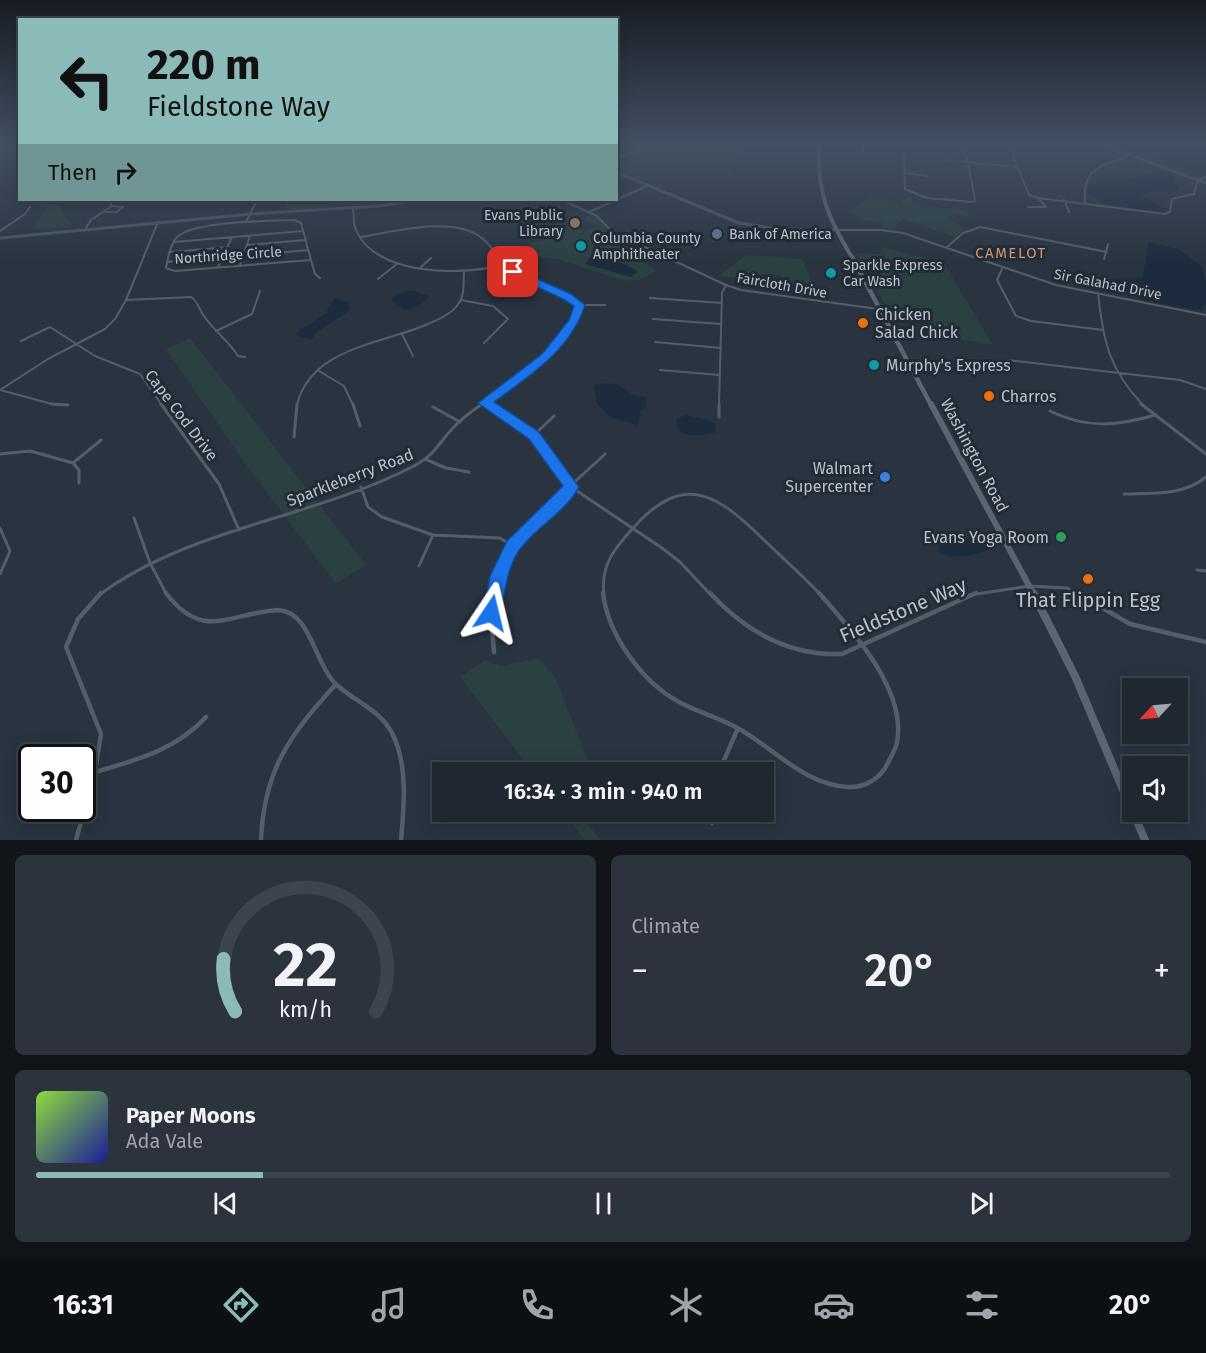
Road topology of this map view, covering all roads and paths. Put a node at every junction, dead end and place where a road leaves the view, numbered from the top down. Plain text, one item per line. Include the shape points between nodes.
1 (642, 184) edge
2 (820, 184) edge
3 (905, 184) edge
4 (972, 184) edge
5 (1025, 184) edge
6 (1083, 184) edge
7 (1197, 184) edge
8 (648, 187) junction
9 (1038, 198) junction
10 (618, 200) edge
11 (1064, 200) junction
12 (109, 201) edge
13 (235, 201) edge
14 (257, 201) edge
15 (412, 201) edge
16 (564, 201) edge
17 (610, 201) edge
18 (1085, 203) junction
19 (112, 206) junction
20 (30, 207) dead end
21 (1028, 207) dead end
22 (353, 208) junction
23 (105, 212) junction
24 (589, 212) junction
25 (1069, 212) dead end
26 (251, 214) junction
27 (158, 222) junction
28 (246, 223) junction
29 (85, 229) junction
30 (834, 230) junction
31 (0, 231) edge
32 (303, 231) junction
33 (250, 236) junction
34 (232, 237) junction
35 (362, 237) junction
36 (0, 238) edge
37 (305, 240) junction
38 (174, 242) junction
39 (1108, 244) dead end
40 (247, 245) junction
41 (228, 247) junction
42 (947, 247) junction
43 (308, 250) junction
44 (171, 252) junction
45 (1107, 252) junction
46 (243, 256) junction
47 (223, 257) junction
48 (431, 258) dead end
49 (1104, 259) dead end
50 (311, 260) junction
51 (167, 262) junction
52 (398, 263) junction
53 (503, 264) junction
54 (240, 265) junction
55 (218, 267) junction
56 (421, 267) junction
57 (1003, 268) junction
58 (464, 272) junction
59 (320, 278) dead end
60 (378, 279) dead end
61 (726, 285) junction
62 (261, 291) dead end
63 (1098, 293) junction
64 (650, 298) dead end
65 (126, 300) junction
66 (461, 300) junction
67 (722, 303) junction
68 (580, 305) junction
69 (605, 305) dead end
70 (878, 309) junction
71 (1206, 315) edge
72 (653, 319) dead end
73 (721, 324) junction
74 (1103, 330) junction
75 (216, 331) junction
76 (402, 334) junction
77 (21, 341) dead end
78 (655, 342) dead end
79 (484, 343) dead end
80 (76, 344) junction
81 (721, 348) junction
82 (413, 356) dead end
83 (245, 357) dead end
84 (1007, 360) dead end
85 (660, 370) dead end
86 (319, 371) junction
87 (1115, 372) junction
88 (720, 375) junction
89 (1206, 389) edge
90 (0, 390) edge
91 (484, 403) junction
92 (68, 405) dead end
93 (433, 407) dead end
94 (1050, 411) dead end
95 (1155, 415) junction
96 (554, 416) dead end
97 (718, 417) dead end
98 (460, 422) junction
99 (360, 426) dead end
100 (534, 435) junction
101 (294, 437) dead end
102 (101, 440) dead end
103 (0, 453) edge
104 (1206, 453) edge
105 (605, 454) dead end
106 (427, 460) junction
107 (73, 463) junction
108 (469, 472) dead end
109 (1206, 477) edge
110 (79, 483) dead end
111 (361, 487) junction
112 (571, 487) junction
113 (1124, 494) dead end
114 (134, 518) dead end
115 (0, 528) edge
116 (632, 528) junction
117 (239, 530) junction
118 (433, 534) junction
119 (513, 546) junction
120 (148, 563) junction
121 (419, 566) dead end
122 (1197, 570) dead end
123 (1206, 571) edge
124 (0, 574) edge
125 (1029, 586) junction
126 (1206, 642) edge
127 (862, 645) junction
128 (494, 652) dead end
129 (336, 684) junction
130 (206, 717) dead end
131 (738, 728) junction
132 (723, 762) edge
133 (96, 766) edge
134 (96, 772) edge
135 (1122, 785) edge
136 (81, 822) edge
137 (1138, 822) edge
138 (76, 840) edge
139 (261, 840) edge
140 (401, 840) edge
141 (1145, 840) edge

1 - 8 street
2 - 30 main road, Washington Road
3 - 4 street via 905,189 914,195 972,202 975,201
5 - 9 street via 1029,195
6 - 18 street
7 - 18 street via 1194,194 1172,199 1170,212 1166,213
8 - 10 street
8 - 30 street via 739,223 776,229
9 - 11 street
9 - 21 street via 1046,207
11 - 18 street
11 - 25 street
12 - 19 street
13 - 14 street
14 - 26 street
15 - 22 street
16 - 24 street, Faircloth Drive
17 - 24 street
19 - 23 street
19 - 23 street via 123,207 117,212
20 - 31 street
22 - 26 street
22 - 35 street via 354,224
23 - 29 street
24 - 61 street, Faircloth Drive via 601,219 608,230
26 - 27 street
26 - 28 street
27 - 29 street
27 - 65 street
28 - 32 street, Northridge Circle via 294,220 301,223
28 - 38 street, Northridge Circle via 192,229
29 - 36 street
30 - 42 street, Sir Galahad Drive via 881,230
30 - 70 main road, Washington Road
32 - 33 street
32 - 37 street, Northridge Circle
33 - 34 street
33 - 40 street
34 - 38 street
34 - 41 street
35 - 52 street via 371,250
35 - 53 street via 422,229 467,229 484,241
37 - 40 street
37 - 43 street, Northridge Circle
38 - 44 street, Northridge Circle
39 - 45 street
40 - 46 street
41 - 44 street
41 - 47 street
42 - 45 street via 963,233 980,227
42 - 57 street, Sir Galahad Drive
43 - 46 street
43 - 50 street, Northridge Circle
44 - 51 street, Northridge Circle
45 - 49 street
46 - 54 street
47 - 51 street
47 - 55 street
48 - 56 street
50 - 54 street, Northridge Circle
50 - 59 street, Northridge Circle
51 - 55 street, Northridge Circle via 166,268 171,270
52 - 56 street
52 - 60 street
53 - 58 street
53 - 68 street
54 - 55 street, Northridge Circle
56 - 58 street
57 - 63 street, Sir Galahad Drive
57 - 74 street via 997,280 1016,316
58 - 66 street
61 - 67 street
61 - 70 street, Faircloth Drive
62 - 75 street via 252,314
63 - 71 street, Sir Galahad Drive
63 - 74 street
64 - 67 street
65 - 75 street via 191,297
65 - 80 street via 105,329
66 - 76 street via 446,315
66 - 79 street via 494,305 508,319
67 - 73 street
68 - 69 street
68 - 91 street, Sparkleberry Road via 575,320 546,357
70 - 125 main road, Washington Road
72 - 73 street
73 - 81 street
74 - 87 street via 1108,359
75 - 83 street via 238,356
76 - 82 street
76 - 86 street via 343,355
77 - 80 street, Cape Cod Drive via 50,327
78 - 81 street
80 - 90 street
80 - 117 street, Cape Cod Drive via 140,374 219,484
81 - 88 street
84 - 87 street
85 - 88 street
86 - 99 street via 336,376 347,387
86 - 101 street via 298,401
87 - 89 street via 1180,380
87 - 95 street via 1129,393
88 - 97 street
90 - 92 street
91 - 98 street, Sparkleberry Road
91 - 100 street, Fieldstone Way
93 - 98 street
94 - 95 street via 1066,421 1089,426 1128,423
95 - 104 street
96 - 100 street
98 - 106 street, Sparkleberry Road
100 - 112 street, Fieldstone Way
102 - 107 street
103 - 107 street via 30,451
105 - 112 street
106 - 108 street
106 - 111 street, Sparkleberry Road
107 - 110 street
109 - 113 street via 1199,485 1187,489
111 - 117 street, Sparkleberry Road
111 - 118 street via 368,507 382,518
112 - 116 street, Fieldstone Way
112 - 119 street
114 - 120 street
115 - 124 street via 10,551
116 - 127 street, Fieldstone Way via 689,570 744,625 779,644 828,656
116 - 127 street via 654,504 668,498 682,494 714,499 735,513 812,586
116 - 131 street via 605,563 602,579 606,608 628,655 649,680 674,699
117 - 120 street, Sparkleberry Road
118 - 119 street via 500,538
118 - 121 street
119 - 128 street via 493,594
120 - 129 street via 166,595 190,617 202,621 280,609 291,613 308,632 316,659
120 - 133 street, Sparkleberry Road via 99,593 76,618 68,634 66,647 101,734
122 - 123 street
125 - 126 street, Fieldstone Way via 1067,588 1130,624
125 - 127 street, Fieldstone Way via 972,594
125 - 135 main road, Washington Road via 1076,676
127 - 131 street via 887,685 899,724 895,753 881,775 855,788 833,786 809,776
129 - 139 street via 282,751 268,792
129 - 140 street via 387,725 396,742 405,807
130 - 134 street via 177,743
131 - 132 street
136 - 138 street, Sparkleberry Road
137 - 141 main road, Washington Road

